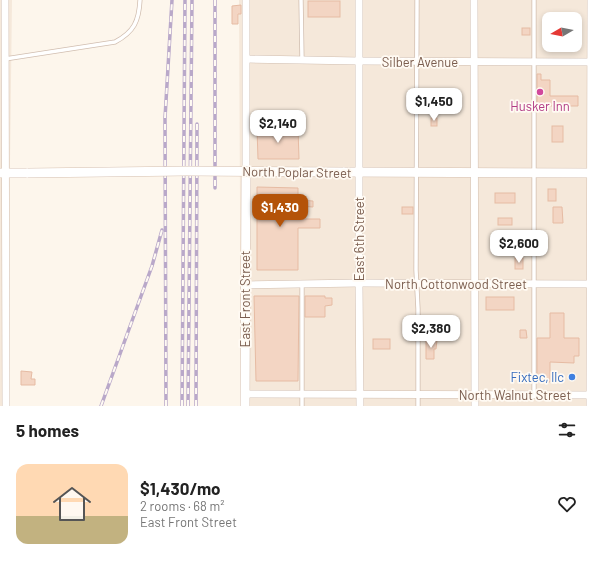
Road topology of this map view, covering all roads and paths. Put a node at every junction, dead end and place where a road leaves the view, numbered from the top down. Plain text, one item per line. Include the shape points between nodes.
1 (5, 0) edge
2 (140, 0) edge
3 (246, 0) edge
4 (301, 0) edge
5 (359, 0) edge
6 (417, 0) edge
7 (474, 0) edge
8 (534, 0) edge
9 (592, 0) edge
10 (247, 59) junction
11 (2, 60) edge
12 (302, 60) junction
13 (359, 61) junction
14 (417, 62) junction
15 (475, 62) junction
16 (534, 62) junction
17 (593, 62) edge
18 (246, 170) joint
19 (359, 172) junction
20 (3, 173) edge
21 (417, 173) junction
22 (475, 173) junction
23 (534, 173) junction
24 (593, 173) edge
25 (359, 283) junction
26 (302, 284) junction
27 (417, 284) junction
28 (475, 284) junction
29 (533, 284) junction
30 (592, 284) edge
31 (245, 285) junction
32 (3, 286) edge
33 (245, 394) junction
34 (302, 395) junction
35 (360, 395) junction
36 (418, 395) junction
37 (475, 395) junction
38 (534, 395) junction
39 (593, 395) edge
40 (3, 396) edge
41 (6, 406) edge
42 (245, 406) edge
43 (302, 406) edge
44 (360, 406) edge
45 (418, 406) edge
46 (475, 406) edge
47 (591, 406) edge

1 - 11 street
2 - 11 lane via 135,26 126,37 115,42
3 - 10 street, East Front Street
4 - 12 lane
5 - 13 street, East 6th Street
6 - 14 lane
7 - 15 street
8 - 16 lane
9 - 17 main road
10 - 12 street, Silber Avenue
10 - 18 street, East Front Street
11 - 20 street
12 - 13 street, Silber Avenue
13 - 14 street, Silber Avenue
13 - 19 street, East 6th Street
14 - 15 street, Silber Avenue
14 - 21 lane
15 - 16 street, Silber Avenue
15 - 22 street
16 - 17 street, Silber Avenue
16 - 23 lane
17 - 24 main road
18 - 31 main road, East Front Street
19 - 20 main road, North Poplar Street, bridge via 187,170
19 - 21 main road, North Poplar Street
19 - 25 street, East 6th Street
20 - 32 street
21 - 22 main road, North Poplar Street
21 - 27 lane
22 - 23 main road, North Poplar Street
22 - 28 street
23 - 24 main road, North Poplar Street
23 - 29 lane
24 - 30 main road
25 - 26 street, North Cottonwood Street
25 - 27 street, North Cottonwood Street
25 - 35 street, East 6th Street
26 - 31 street, North Cottonwood Street
26 - 34 lane
27 - 28 street, North Cottonwood Street
27 - 36 lane
28 - 29 street, North Cottonwood Street
28 - 37 street
29 - 30 street, North Cottonwood Street
29 - 38 lane
30 - 39 main road
31 - 33 main road, East Front Street
32 - 40 street
33 - 34 street, North Walnut Street
33 - 42 main road, East Front Street
34 - 35 street, North Walnut Street
34 - 43 lane
35 - 36 street, North Walnut Street
35 - 44 street, East 6th Street
36 - 37 street, North Walnut Street
36 - 45 lane
37 - 38 street, North Walnut Street
37 - 46 street
38 - 39 street, North Walnut Street
39 - 47 main road
40 - 41 street

